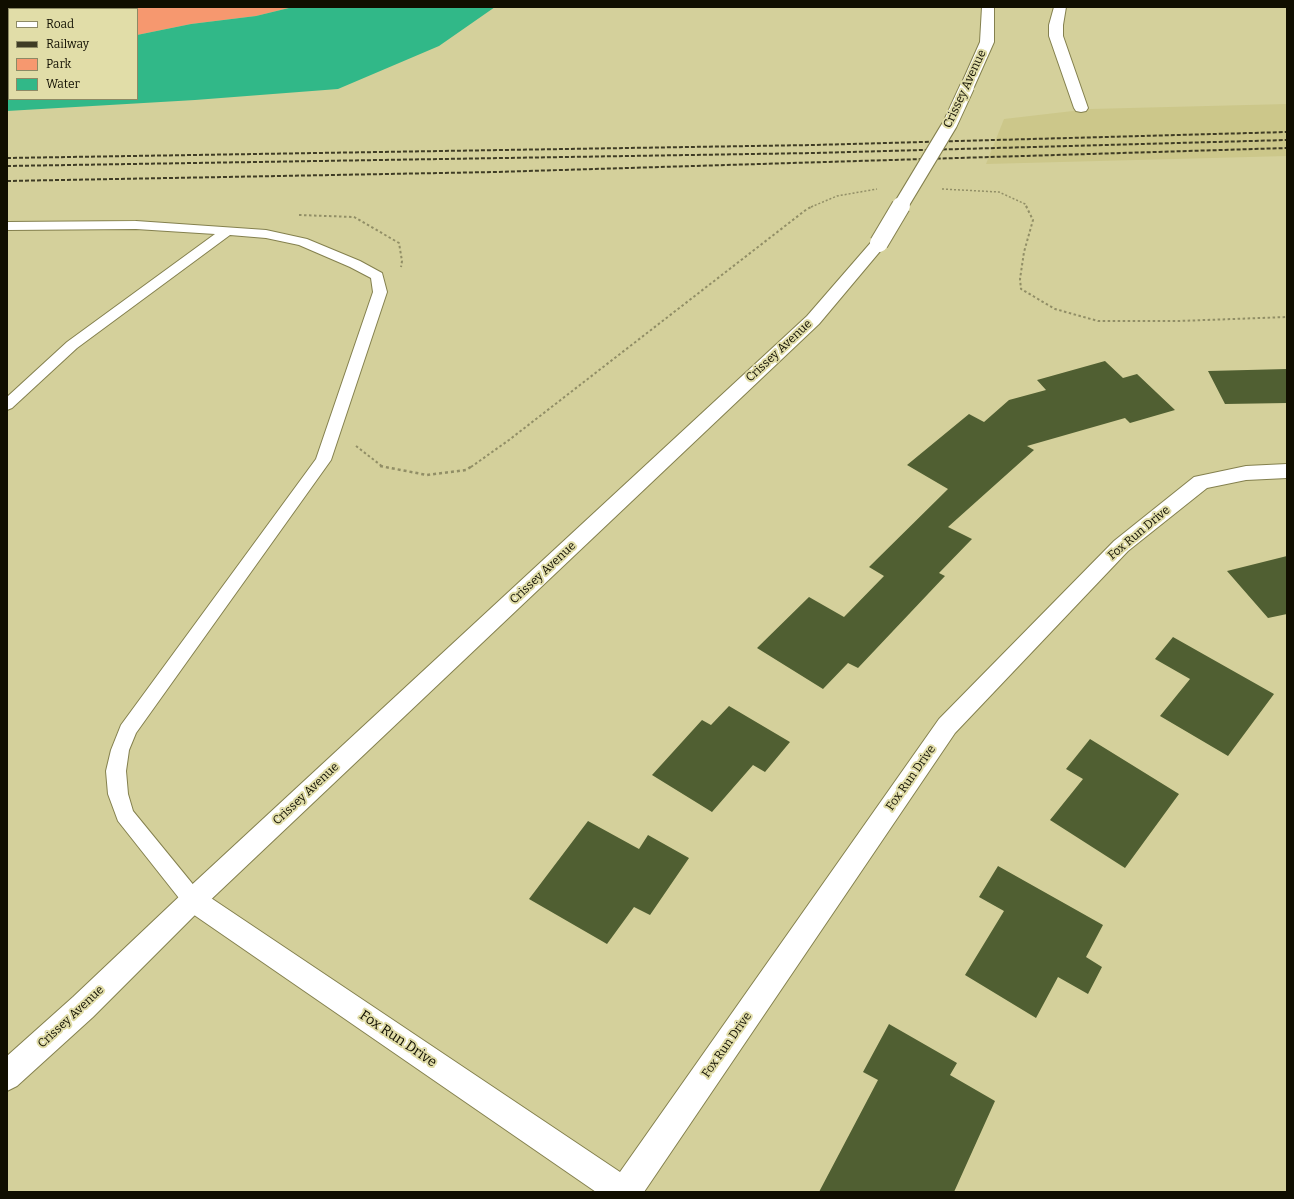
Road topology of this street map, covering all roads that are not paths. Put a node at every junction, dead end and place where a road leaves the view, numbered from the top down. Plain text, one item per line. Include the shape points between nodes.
1 (988, 7) edge
2 (1060, 7) edge
3 (1081, 108) dead end
4 (7, 226) edge
5 (228, 231) junction
6 (7, 405) edge
7 (1287, 471) edge
8 (193, 900) junction
9 (7, 1076) edge
10 (624, 1192) edge

1 - 8 main road, Crissey Avenue, bridge via 987,42 950,124 879,243 813,320
2 - 3 main road via 1056,36
4 - 5 lane via 136,225
5 - 6 lane via 72,345
5 - 8 lane via 266,234 303,242 377,276 380,292 323,460 128,730 120,750 116,771 118,794 125,815
7 - 10 main road, Fox Run Drive via 1246,473 1201,482 1121,546 947,726
8 - 9 main road, Crissey Avenue via 83,1007
8 - 10 main road, Fox Run Drive

